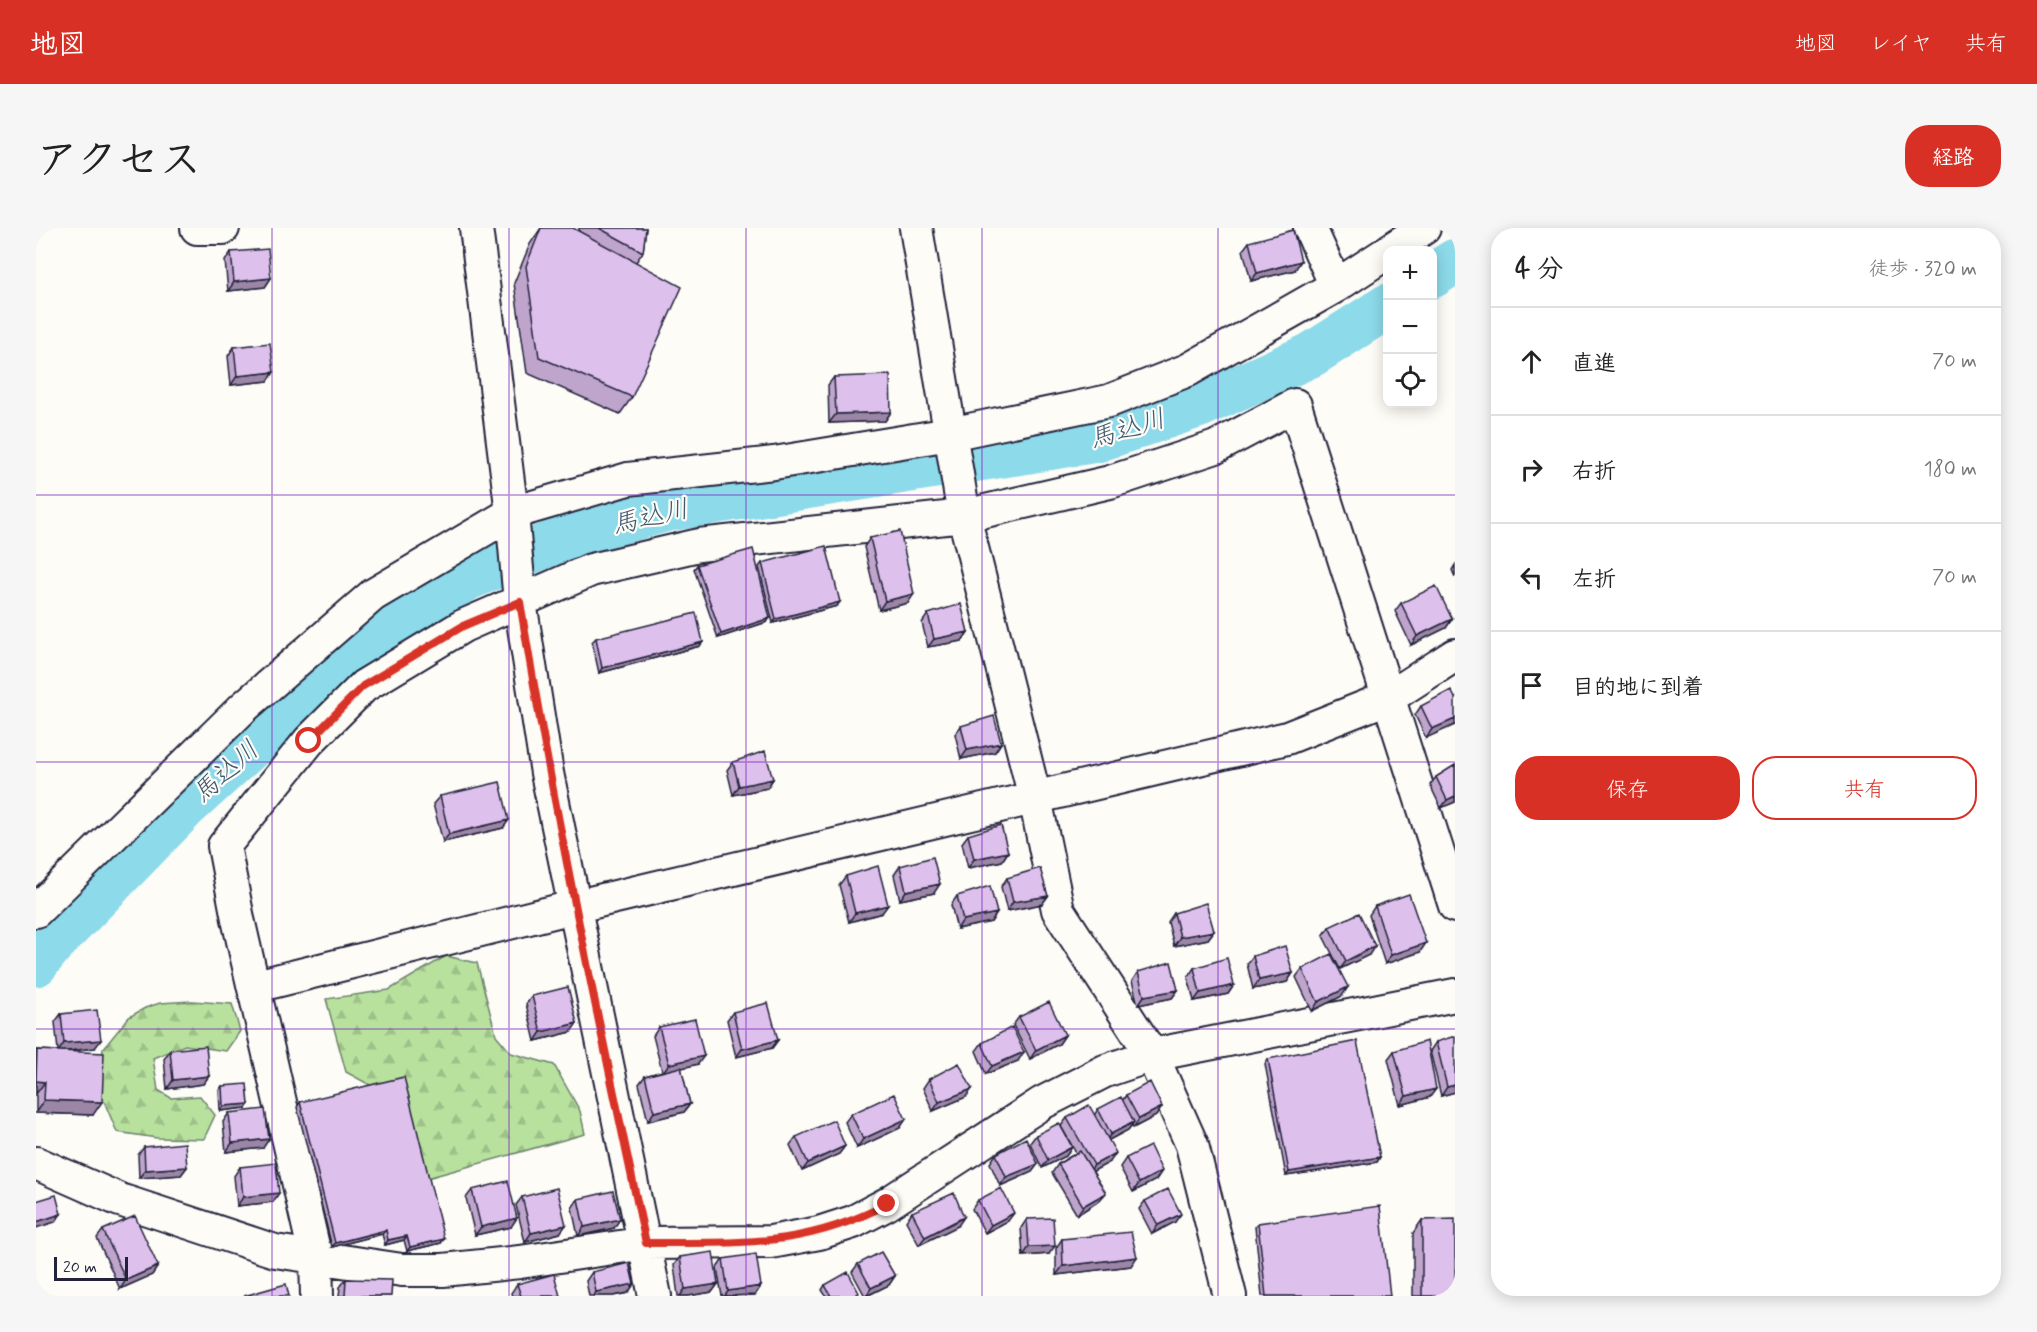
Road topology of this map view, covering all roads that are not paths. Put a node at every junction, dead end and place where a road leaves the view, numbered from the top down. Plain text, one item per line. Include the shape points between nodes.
1 (197, 228) edge
2 (205, 228) edge
3 (223, 228) edge
4 (473, 228) edge
5 (916, 228) edge
6 (1310, 228) edge
7 (1424, 228) edge
8 (1397, 246) edge
9 (1383, 255) edge
10 (1336, 286) junction
11 (951, 438) junction
12 (962, 510) junction
13 (513, 520) junction
14 (520, 596) junction
15 (1455, 655) edge
16 (1390, 697) junction
17 (1035, 798) junction
18 (1455, 906) edge
19 (573, 907) junction
20 (36, 910) edge
21 (255, 986) junction
22 (1455, 995) edge
23 (1152, 1055) junction
24 (36, 1162) edge
25 (646, 1243) junction
26 (316, 1258) junction
27 (409, 1283) edge
28 (317, 1296) edge
29 (655, 1296) edge
30 (1230, 1296) edge

1 - 2 street
2 - 3 street
4 - 13 street
5 - 11 street
6 - 10 street
7 - 8 street
9 - 10 street
10 - 11 street via 1188,370 1109,401
11 - 12 street
11 - 13 street via 628,479
12 - 14 street via 699,545 591,570
12 - 16 street via 1110,482 1216,447 1295,405
12 - 17 street
13 - 14 street
13 - 20 street via 373,595 244,706
14 - 19 street
14 - 21 street via 363,686 309,741 224,846
15 - 16 street
16 - 17 street via 1287,738
16 - 18 street
17 - 19 street
17 - 23 street via 1058,910
19 - 21 street
19 - 25 street
21 - 26 street
22 - 23 street
23 - 25 street via 1105,1071 1042,1103 853,1222 771,1242
23 - 30 street via 1192,1145
24 - 26 street via 120,1200 275,1251
25 - 27 street via 443,1270
25 - 29 street
26 - 27 street
26 - 28 street

